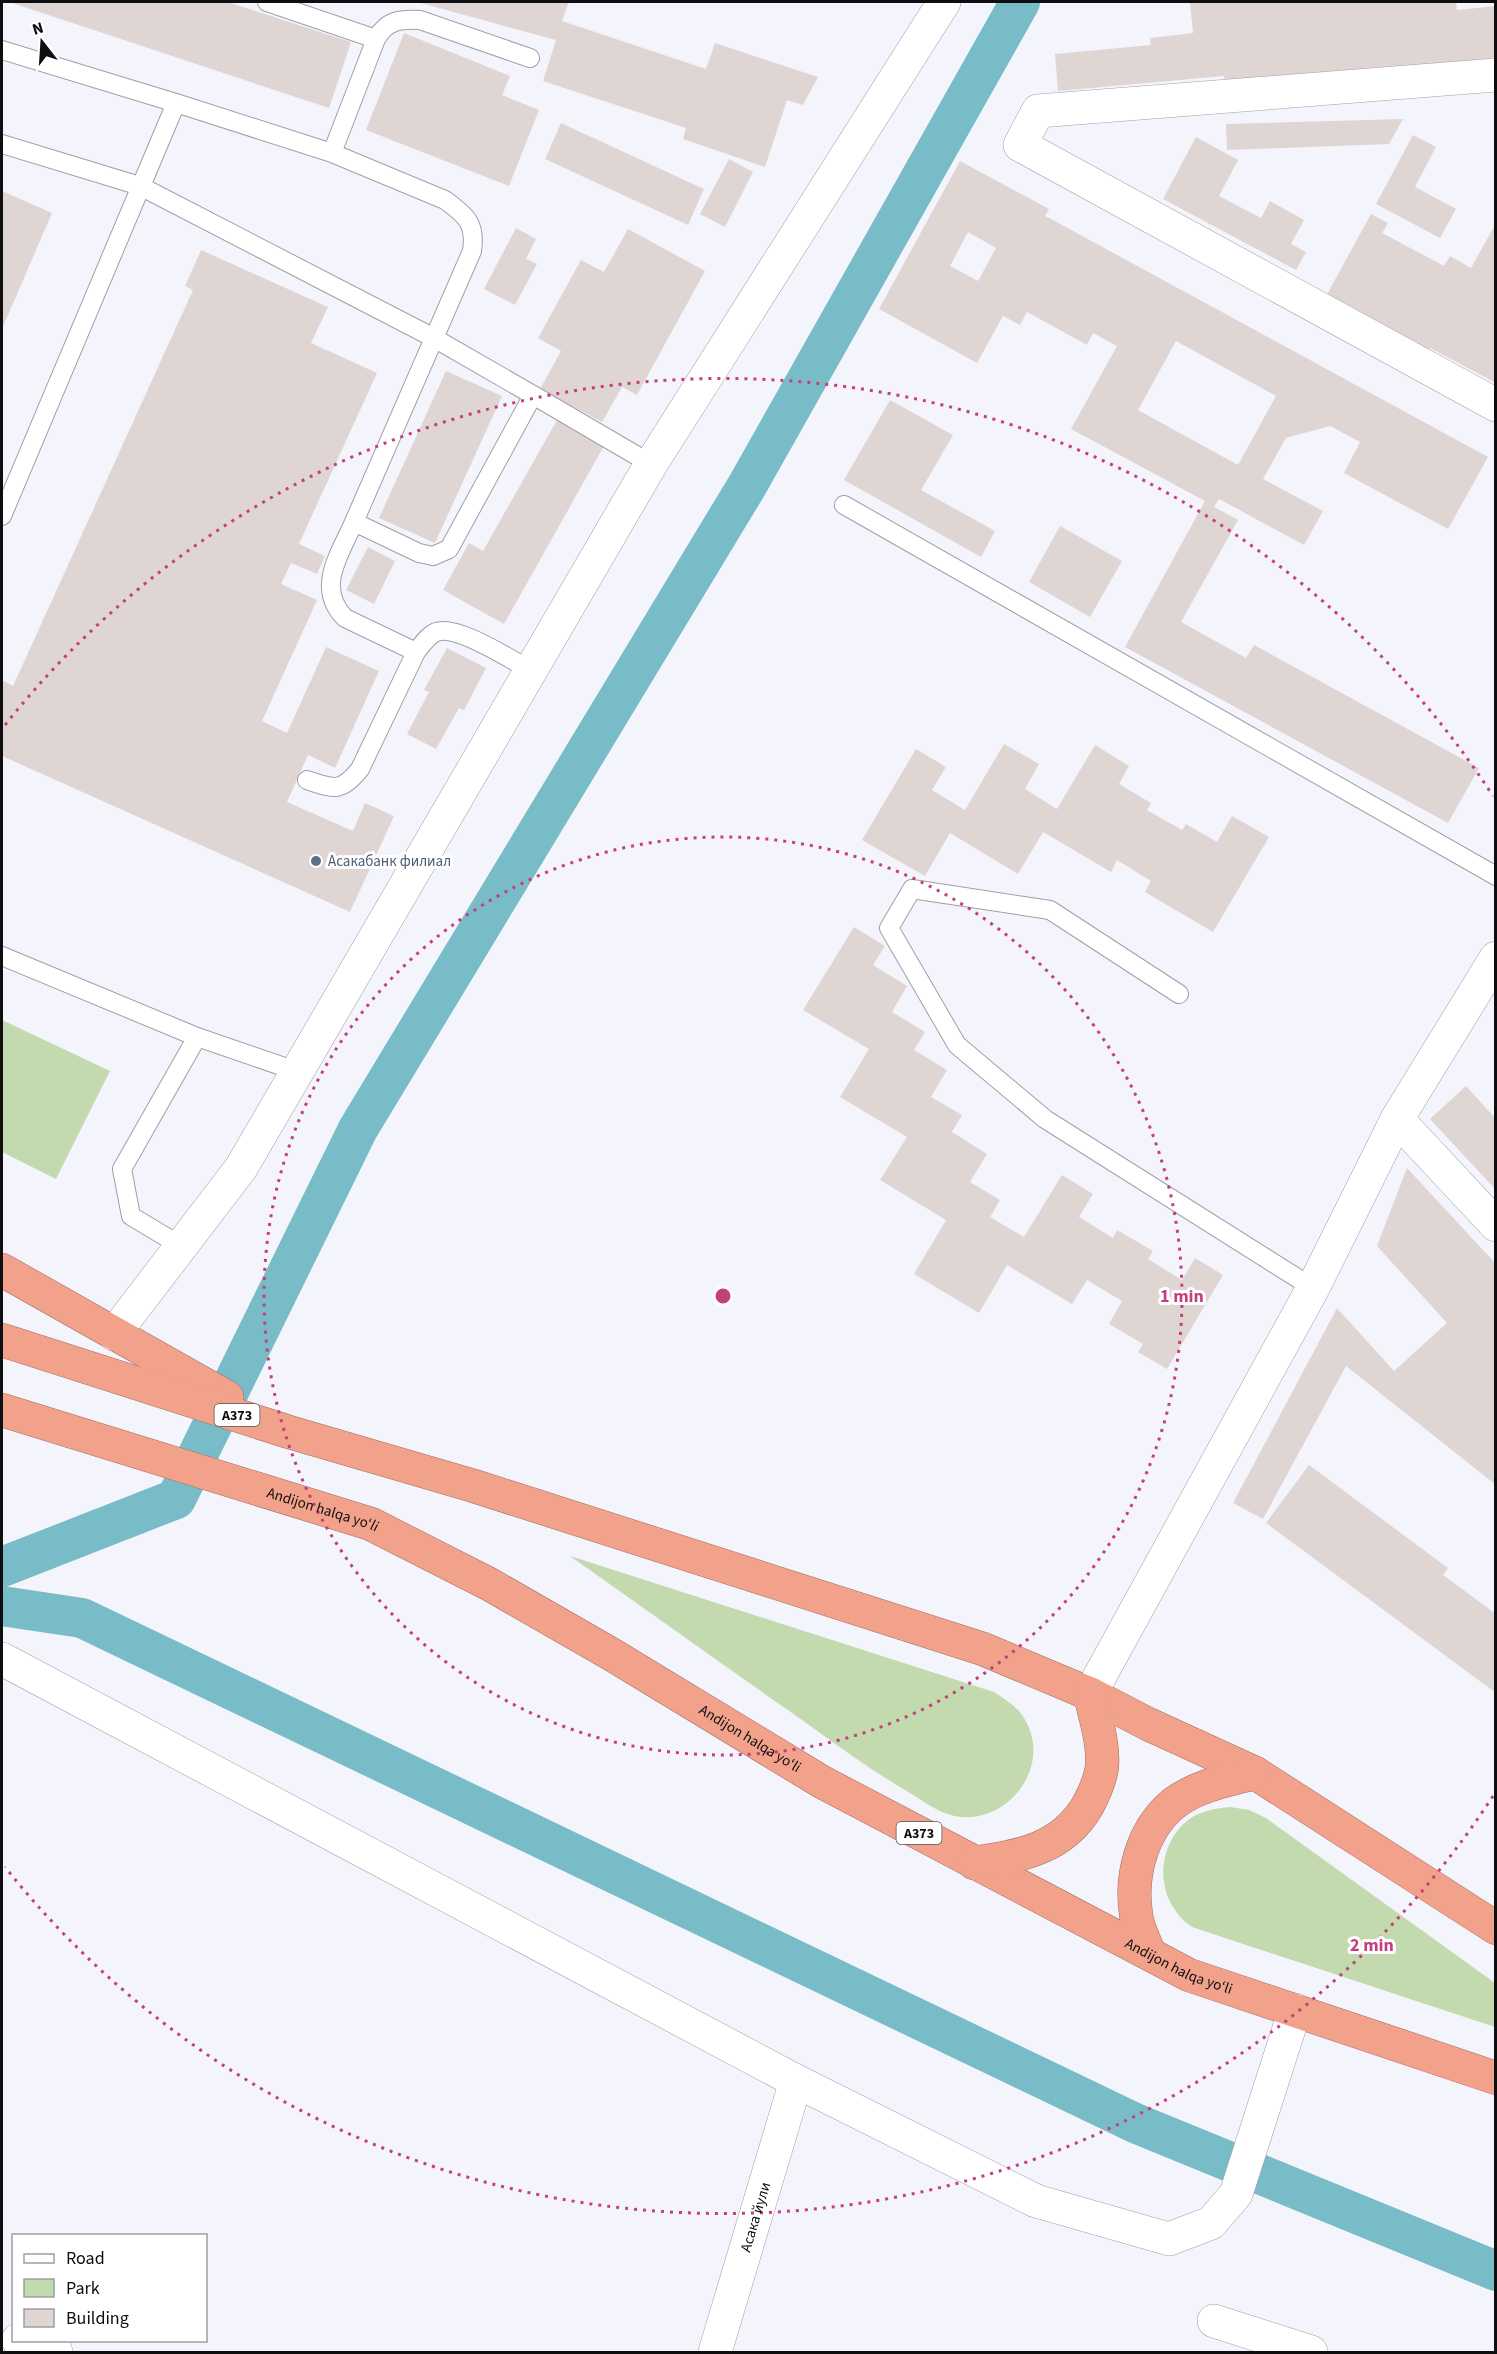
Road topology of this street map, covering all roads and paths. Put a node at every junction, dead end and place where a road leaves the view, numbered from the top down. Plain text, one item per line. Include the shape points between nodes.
1 (267, 2) edge
2 (944, 2) edge
3 (376, 39) junction
4 (2, 50) edge
5 (530, 58) dead end
6 (1496, 75) edge
7 (176, 103) junction
8 (2, 144) edge
9 (332, 153) junction
10 (140, 186) junction
11 (434, 338) junction
12 (533, 395) junction
13 (1496, 405) edge
14 (651, 464) junction
15 (844, 506) dead end
16 (2, 516) edge
17 (354, 522) junction
18 (416, 652) junction
19 (532, 671) junction
20 (307, 780) dead end
21 (1496, 876) edge
22 (2, 956) edge
23 (1496, 958) edge
24 (1179, 994) dead end
25 (197, 1037) junction
26 (298, 1072) junction
27 (1397, 1119) junction
28 (1496, 1225) edge
29 (181, 1246) junction
30 (2, 1269) edge
31 (1313, 1288) junction
32 (114, 1334) junction
33 (2, 1340) edge
34 (2, 1410) edge
35 (289, 1432) junction
36 (2, 1659) edge
37 (1090, 1694) junction
38 (1255, 1773) junction
39 (974, 1863) junction
40 (1496, 1929) edge
41 (1149, 1953) junction
42 (1295, 2010) junction
43 (1496, 2078) edge
44 (796, 2080) junction
45 (1214, 2321) dead end
46 (23, 2342) edge
47 (56, 2352) edge
48 (715, 2352) edge
49 (1311, 2352) edge

1 - 3 lane
2 - 14 street
3 - 5 lane via 390,22 420,20
3 - 9 lane
4 - 7 lane
6 - 13 street via 1038,111 1020,145
7 - 9 lane
7 - 10 lane
8 - 10 lane
9 - 11 lane via 446,200 471,224 472,251
10 - 11 lane
10 - 16 lane
11 - 12 lane
11 - 17 lane
12 - 14 lane
12 - 17 lane via 449,549 433,556 419,554
14 - 19 street
15 - 21 lane
17 - 18 lane via 332,573 331,599 345,618
18 - 19 lane via 435,632 448,630
18 - 20 lane via 360,770 351,781 330,788
19 - 26 street
22 - 25 lane
23 - 27 street
24 - 31 lane via 1050,910 912,889 890,928 957,1045 1046,1119
25 - 26 lane
25 - 29 lane via 122,1169 131,1216
26 - 29 street via 241,1168
27 - 28 street
27 - 31 street
29 - 32 street
30 - 32 highway
31 - 37 street
32 - 35 highway
33 - 35 highway, A373
34 - 39 highway, Andijon halqa yo‘li / A373 via 371,1524 489,1584 822,1782
35 - 37 highway, A373 via 474,1486 971,1646
36 - 44 street
37 - 38 highway, A373
37 - 39 highway via 1102,1767 1094,1794 1077,1823 1048,1844 1010,1857
38 - 40 highway, A373
38 - 41 highway via 1209,1785 1173,1804 1147,1835 1135,1875 1136,1915
39 - 41 highway, Andijon halqa yo‘li / A373
41 - 42 highway, Andijon halqa yo‘li / A373 via 1189,1975
42 - 43 highway, Andijon halqa yo‘li / A373
42 - 44 street via 1236,2194 1211,2223 1169,2239 1036,2201
44 - 48 street, Асака йули
45 - 49 street
46 - 47 street

